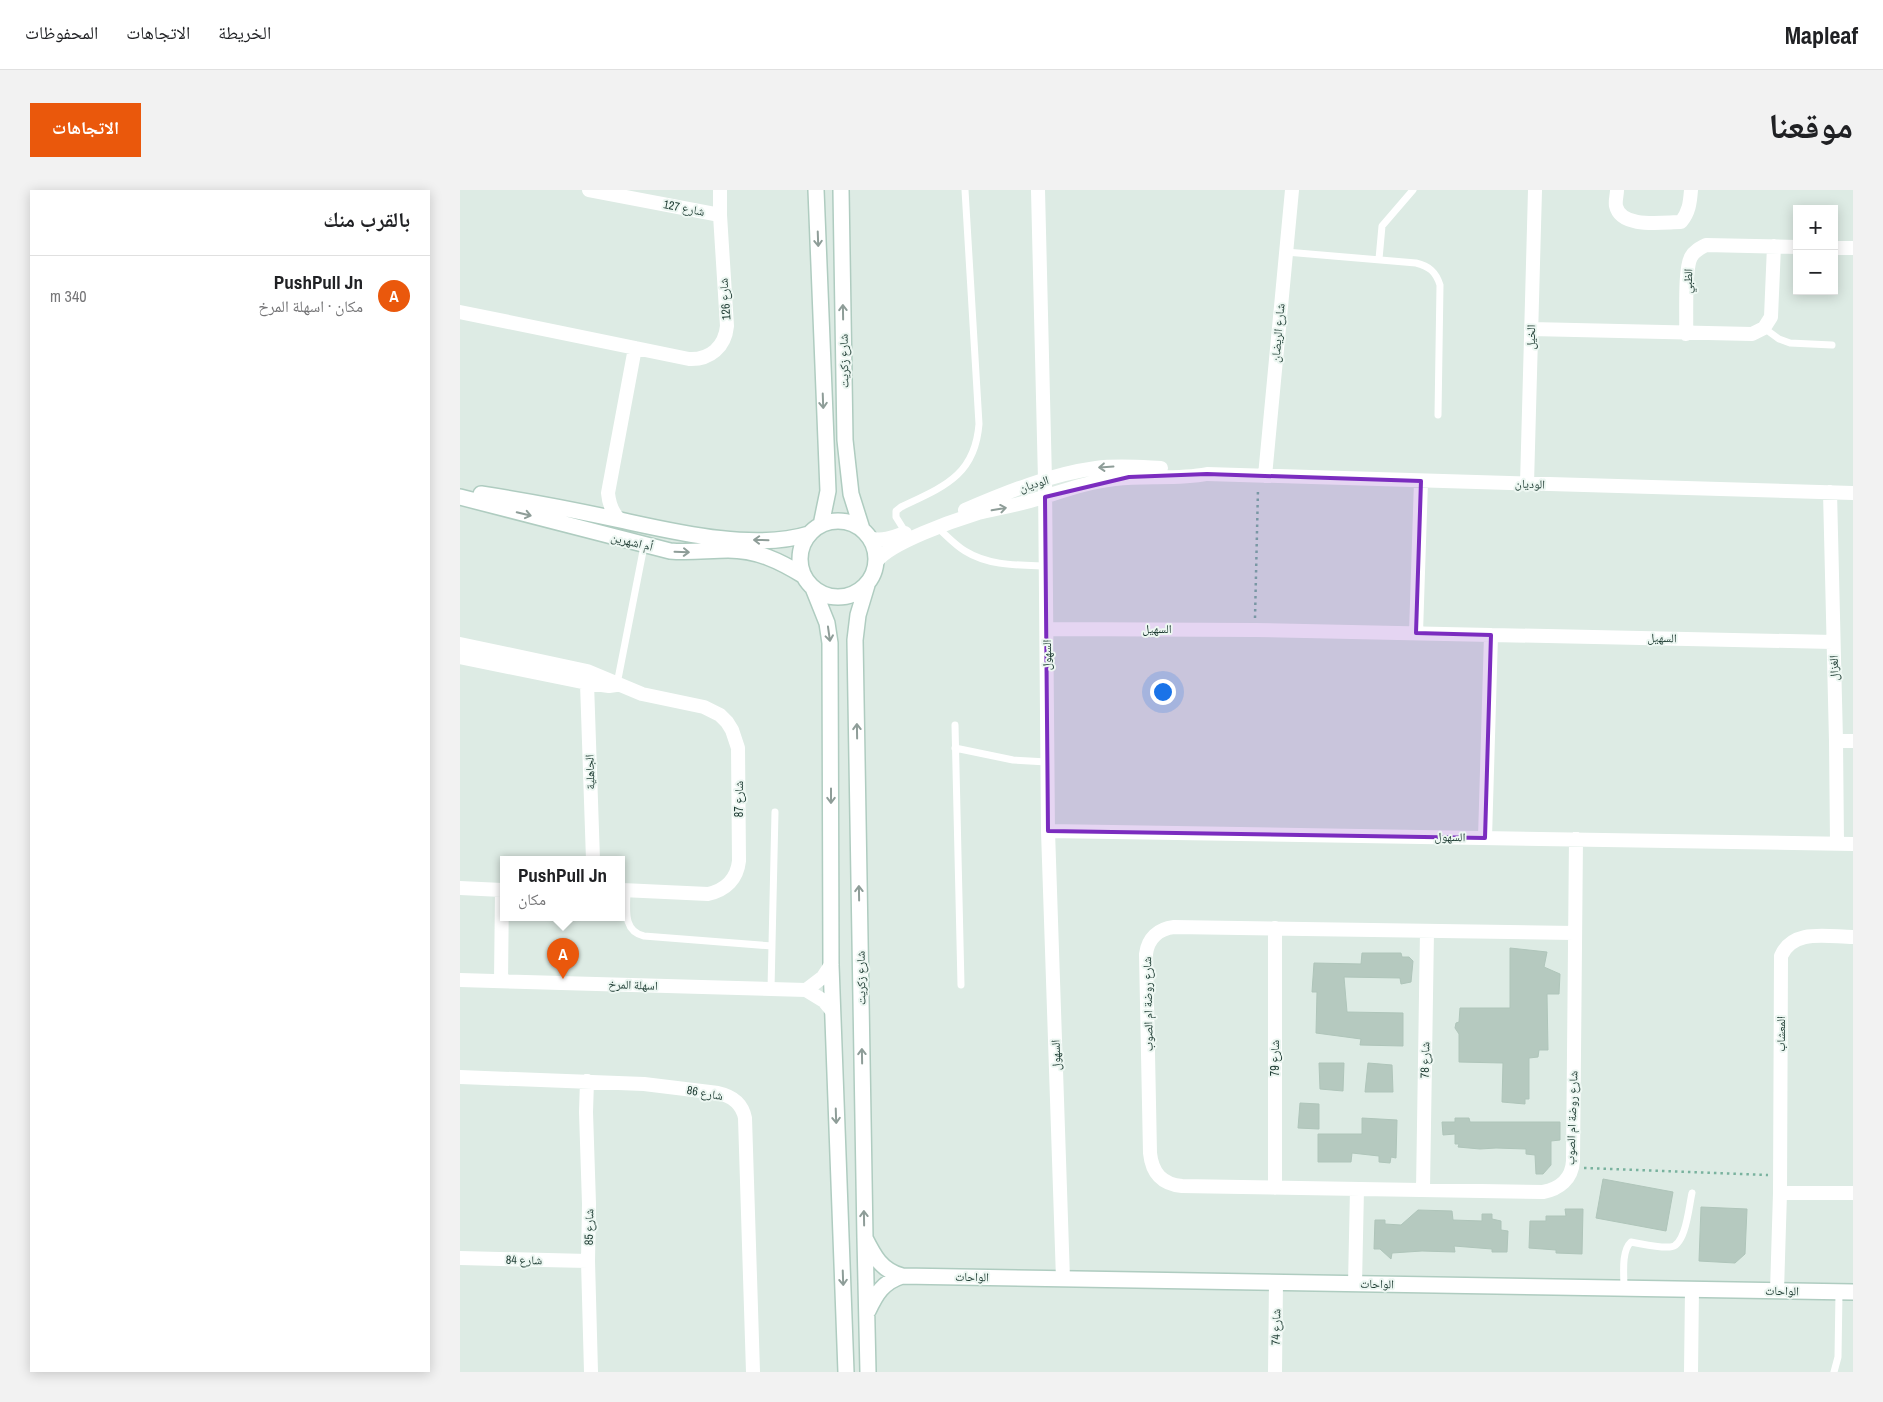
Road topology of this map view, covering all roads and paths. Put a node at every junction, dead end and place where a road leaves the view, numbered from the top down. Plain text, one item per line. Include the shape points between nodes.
1 (589, 190) edge
2 (720, 190) edge
3 (816, 190) edge
4 (841, 190) edge
5 (965, 190) edge
6 (1038, 190) edge
7 (1292, 190) edge
8 (1413, 190) edge
9 (1534, 190) edge
10 (1617, 190) edge
11 (1691, 190) edge
12 (720, 215) junction
13 (1774, 246) junction
14 (1793, 247) edge
15 (1838, 248) edge
16 (1853, 248) edge
17 (1285, 252) junction
18 (1379, 259) junction
19 (460, 312) edge
20 (1764, 328) junction
21 (1531, 329) junction
22 (1686, 334) junction
23 (1832, 345) dead end
24 (635, 348) junction
25 (1438, 415) dead end
26 (1206, 474) junction
27 (1262, 476) junction
28 (1045, 480) junction
29 (1421, 481) junction
30 (1528, 484) junction
31 (460, 491) edge
32 (1830, 492) junction
33 (1853, 493) edge
34 (608, 494) junction
35 (460, 497) edge
36 (1045, 497) junction
37 (587, 514) junction
38 (620, 520) junction
39 (938, 528) junction
40 (815, 530) junction
41 (866, 533) junction
42 (906, 533) junction
43 (729, 544) junction
44 (644, 546) junction
45 (876, 562) junction
46 (1046, 566) junction
47 (808, 582) junction
48 (867, 585) junction
49 (1046, 629) junction
50 (1255, 630) junction
51 (1416, 633) junction
52 (1491, 635) junction
53 (1833, 642) junction
54 (460, 644) edge
55 (460, 657) edge
56 (587, 684) junction
57 (617, 684) junction
58 (955, 725) dead end
59 (1836, 741) junction
60 (1853, 741) edge
61 (955, 748) junction
62 (1048, 762) junction
63 (775, 812) dead end
64 (1048, 831) junction
65 (1485, 838) junction
66 (1576, 839) junction
67 (1837, 843) junction
68 (1853, 844) edge
69 (593, 856) edge
70 (460, 888) edge
71 (500, 890) edge
72 (625, 890) edge
73 (502, 921) edge
74 (1275, 928) junction
75 (1427, 931) junction
76 (1575, 933) junction
77 (1853, 937) edge
78 (772, 946) junction
79 (831, 965) junction
80 (460, 980) edge
81 (501, 981) junction
82 (962, 985) dead end
83 (772, 989) junction
84 (806, 990) junction
85 (832, 1012) junction
86 (460, 1077) edge
87 (587, 1081) junction
88 (1572, 1168) junction
89 (1780, 1176) junction
90 (1276, 1188) junction
91 (1357, 1189) junction
92 (1423, 1190) junction
93 (1692, 1193) dead end
94 (1780, 1193) junction
95 (1853, 1193) edge
96 (865, 1238) junction
97 (460, 1258) edge
98 (588, 1261) junction
99 (902, 1276) junction
100 (1063, 1279) junction
101 (1276, 1282) junction
102 (1355, 1284) junction
103 (1624, 1288) junction
104 (1692, 1290) junction
105 (1777, 1291) junction
106 (1846, 1292) edge
107 (867, 1313) junction
108 (591, 1372) edge
109 (753, 1372) edge
110 (846, 1372) edge
111 (868, 1372) edge
112 (1275, 1372) edge
113 (1690, 1372) edge
114 (1834, 1372) edge

1 - 12 street, شارع 127
2 - 12 street, شارع 126
3 -> 40 street, شارع زكريت via 828,491
41 -> 4 street, شارع زكريت via 851,494 845,440
5 - 42 lane via 978,436 970,460 954,479 896,511
6 - 28 street
7 - 17 street, شارع الريضان
8 - 18 lane via 1382,226
9 - 21 street, الخيل
10 - 11 street via 1616,207 1624,218 1635,222 1681,222 1687,215
12 - 24 street, شارع 126 via 727,326 720,346 710,355 696,359
13 - 14 street, الظبي
13 - 20 street via 1771,316
13 - 22 street, الظبي via 1706,245 1694,252 1688,264
15 - 16 street
17 - 18 lane
17 - 27 street, شارع الريضان
18 - 25 lane via 1423,265 1438,278
19 - 24 street, شارع 126
20 - 22 street via 1752,334
20 - 23 lane via 1790,343
21 - 22 street
21 - 30 street, الخيل
24 - 34 street
26 - 27 street, الوديان
26 -> 28 street, الوديان via 1111,467 1072,472
26 - 36 street, الوديان via 1104,480
27 - 29 street, الوديان
27 - 50 path
28 - 36 street
28 - 42 street, الوديان
29 - 30 street, الوديان
29 - 51 street
30 - 32 street, الوديان
31 - 37 street, أم اشهرين
32 - 33 street, الوديان
32 - 53 street, الغزال
34 - 37 street
34 - 38 street via 615,516
35 -> 44 street, أم اشهرين
39 -> 36 street, الوديان via 976,514
36 - 46 street
37 - 38 street, أم اشهرين
38 - 43 street, أم اشهرين
39 - 45 street, الوديان via 899,543
39 - 46 lane via 966,552 985,560 1006,565
40 - 41 street via 838,521 854,525
40 -> 43 street, أم اشهرين via 797,538
40 - 47 street via 800,554 801,569
41 - 42 street, الوديان via 876,540
41 - 45 street via 874,545
44 -> 43 street, أم اشهرين via 682,552
43 - 47 street, أم اشهرين via 787,566
44 - 57 lane
45 - 48 street
46 - 49 street
47 - 48 street via 821,594 840,597 850,596
47 -> 79 street via 827,623 830,643
96 -> 48 street, شارع زكريت via 855,640
49 - 50 street, السهيل
49 - 62 street, السهول
50 - 51 street, السهيل
51 - 52 street, السهيل
52 - 53 street, السهيل
52 - 65 street
53 - 59 street, الغزال
54 - 57 street, شارع 87 via 587,671
55 - 56 street, شارع 87
56 - 57 street, شارع 87
56 - 69 street, الجاهلية
57 - 72 street, شارع 87 via 642,694 713,710 727,722 738,748 739,861 732,881 721,890 708,894
58 - 61 lane
59 - 60 street
59 - 67 street, الغزال
61 - 62 lane via 1013,760
61 - 82 lane
62 - 64 street, السهول
63 - 78 lane
64 - 65 street, السهول
64 - 100 street, السهول
65 - 66 street, السهول
66 - 67 street, السهول
66 - 76 street, شارع روضة ام الصوب
67 - 68 street, السهول
70 - 71 street
72 - 78 lane via 627,921 636,934
73 - 81 street
74 - 75 street, شارع روضة ام الصوب
74 - 90 street, شارع 79
74 - 90 street, شارع روضة ام الصوب via 1167,928 1150,940 1146,954 1150,1153 1154,1170 1165,1182 1173,1185
75 - 76 street, شارع روضة ام الصوب
75 - 92 street, شارع 78
76 - 88 street, شارع روضة ام الصوب
77 - 89 street, المعشاب via 1800,937 1788,944 1781,956
78 - 83 lane
79 - 84 street via 824,977
79 - 85 street
80 - 81 street, اسهلة المرخ
81 - 83 street, اسهلة المرخ
83 - 84 street, اسهلة المرخ
84 - 85 street via 824,1001
85 -> 110 street
86 - 87 street, شارع 86
87 - 98 street, شارع 85
87 - 109 street, شارع 86 via 718,1093 737,1101 742,1108 745,1118
88 - 89 path
88 - 92 street, شارع روضة ام الصوب via 1564,1182 1548,1191
89 - 94 street, المعشاب
90 - 91 street, شارع روضة ام الصوب
91 - 92 street, شارع روضة ام الصوب
91 - 102 street
93 - 103 lane via 1684,1234 1678,1244 1669,1247 1628,1244
94 - 95 street
94 - 105 street, المعشاب
96 - 99 street, الواحات via 879,1263
96 - 107 street, شارع زكريت
97 - 98 street, شارع 84
98 - 108 street, شارع 85
99 - 100 street, الواحات
99 - 107 street via 879,1290
100 - 101 street, الواحات
101 - 102 street, الواحات
101 - 112 street, شارع 74
102 - 103 street, الواحات
103 - 104 street, الواحات
104 - 105 street, الواحات
104 - 113 street
105 - 106 street, الواحات
106 - 114 lane
107 - 111 street, شارع زكريت

